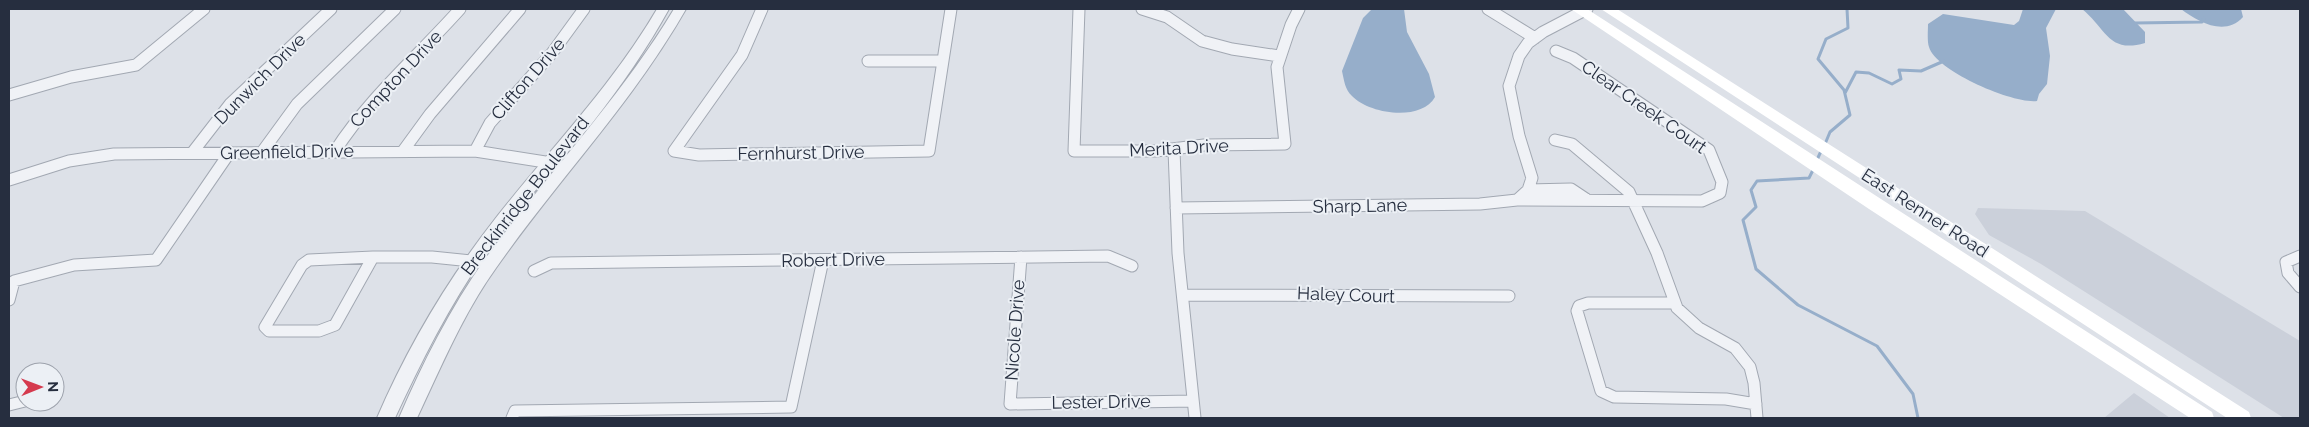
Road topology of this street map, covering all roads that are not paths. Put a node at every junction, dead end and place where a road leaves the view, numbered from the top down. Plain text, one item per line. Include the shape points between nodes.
1 (204, 9) edge
2 (331, 9) edge
3 (395, 9) edge
4 (460, 9) edge
5 (520, 9) edge
6 (584, 9) edge
7 (663, 9) edge
8 (680, 9) edge
9 (762, 9) edge
10 (951, 9) edge
11 (1079, 9) edge
12 (1142, 9) edge
13 (1299, 9) edge
14 (1488, 9) edge
15 (1608, 9) edge
16 (1582, 10) edge
17 (1535, 38) junction
18 (1556, 51) dead end
19 (1279, 56) junction
20 (868, 61) dead end
21 (943, 61) junction
22 (9, 95) edge
23 (1555, 140) dead end
24 (1174, 150) junction
25 (334, 151) junction
26 (403, 151) junction
27 (475, 151) junction
28 (230, 152) junction
29 (262, 152) junction
30 (192, 153) junction
31 (559, 164) junction
32 (9, 180) edge
33 (1528, 190) junction
34 (1586, 199) junction
35 (1517, 200) junction
36 (1634, 202) junction
37 (1906, 203) junction
38 (1176, 208) junction
39 (1889, 214) junction
40 (2300, 256) edge
41 (373, 257) junction
42 (1021, 257) junction
43 (473, 260) junction
44 (823, 260) junction
45 (490, 263) junction
46 (1132, 266) dead end
47 (534, 272) dead end
48 (2300, 288) edge
49 (1183, 294) junction
50 (1509, 296) dead end
51 (9, 300) edge
52 (1674, 303) junction
53 (1193, 401) junction
54 (1010, 404) joint
55 (1756, 404) junction
56 (514, 415) edge
57 (386, 418) edge
58 (408, 418) edge
59 (1195, 418) edge
60 (1757, 418) edge
61 (2205, 418) edge
62 (2242, 418) edge

1 - 22 street via 136,65 71,77
2 - 30 street, Dunwich Drive via 230,104
3 - 29 street via 297,104
4 - 25 street, Compton Drive via 365,108
5 - 26 street via 421,124
6 - 27 street, Clifton Drive via 552,53 490,123
7 - 31 street, Breckinridge Boulevard
8 - 31 street, Breckinridge Boulevard via 642,70
9 - 21 street, Fernhurst Drive via 742,55 674,152 929,151
10 - 21 street
11 - 24 street, Merita Drive via 1074,151
12 - 19 street via 1167,17 1202,41
13 - 19 street
14 - 17 street
15 - 37 main road, East Renner Road
16 - 17 street
16 - 39 main road, East Renner Road
17 - 33 street via 1519,56 1509,86 1532,178
18 - 36 street, Clear Creek Court via 1573,58 1709,150 1722,182 1720,193 1702,201
19 - 24 street, Merita Drive via 1278,86 1284,144 1204,145
20 - 21 street
23 - 36 street via 1572,144 1616,178
24 - 38 street
25 - 26 street, Greenfield Drive
25 - 29 street, Greenfield Drive
26 - 27 street, Greenfield Drive
27 - 31 street, Greenfield Drive
28 - 29 street, Greenfield Drive
28 - 30 street, Greenfield Drive
28 - 51 street via 156,260 74,265 14,280
30 - 32 street, Greenfield Drive via 114,154 84,158
31 - 43 street, Breckinridge Boulevard via 501,222
31 - 45 street, Breckinridge Boulevard
33 - 34 street via 1571,189
33 - 35 street
34 - 35 street, Sharp Lane via 1573,202
34 - 36 street
35 - 38 street, Sharp Lane via 1480,204
36 - 52 street via 1657,253
37 - 39 main road
37 - 62 main road, East Renner Road
38 - 49 street
39 - 61 main road, East Renner Road
40 - 48 street via 2286,262 2288,273
41 - 41 street via 309,260 302,265 265,327 269,331 319,331 335,324
41 - 43 street
42 - 44 street, Robert Drive
42 - 46 street, Robert Drive via 1108,256
42 - 54 street, Nicole Drive
43 - 45 street
43 - 57 street, Breckinridge Boulevard via 437,315
44 - 47 street, Robert Drive via 551,263
44 - 56 street via 791,407
45 - 58 street, Breckinridge Boulevard via 455,320
49 - 50 street, Haley Court
49 - 53 street
52 - 55 street via 1689,321 1728,343 1746,360 1753,375
52 - 55 street via 1588,302 1579,306 1577,311 1598,386 1605,394 1614,397 1726,398
53 - 54 street, Lester Drive
53 - 59 street
55 - 60 street

